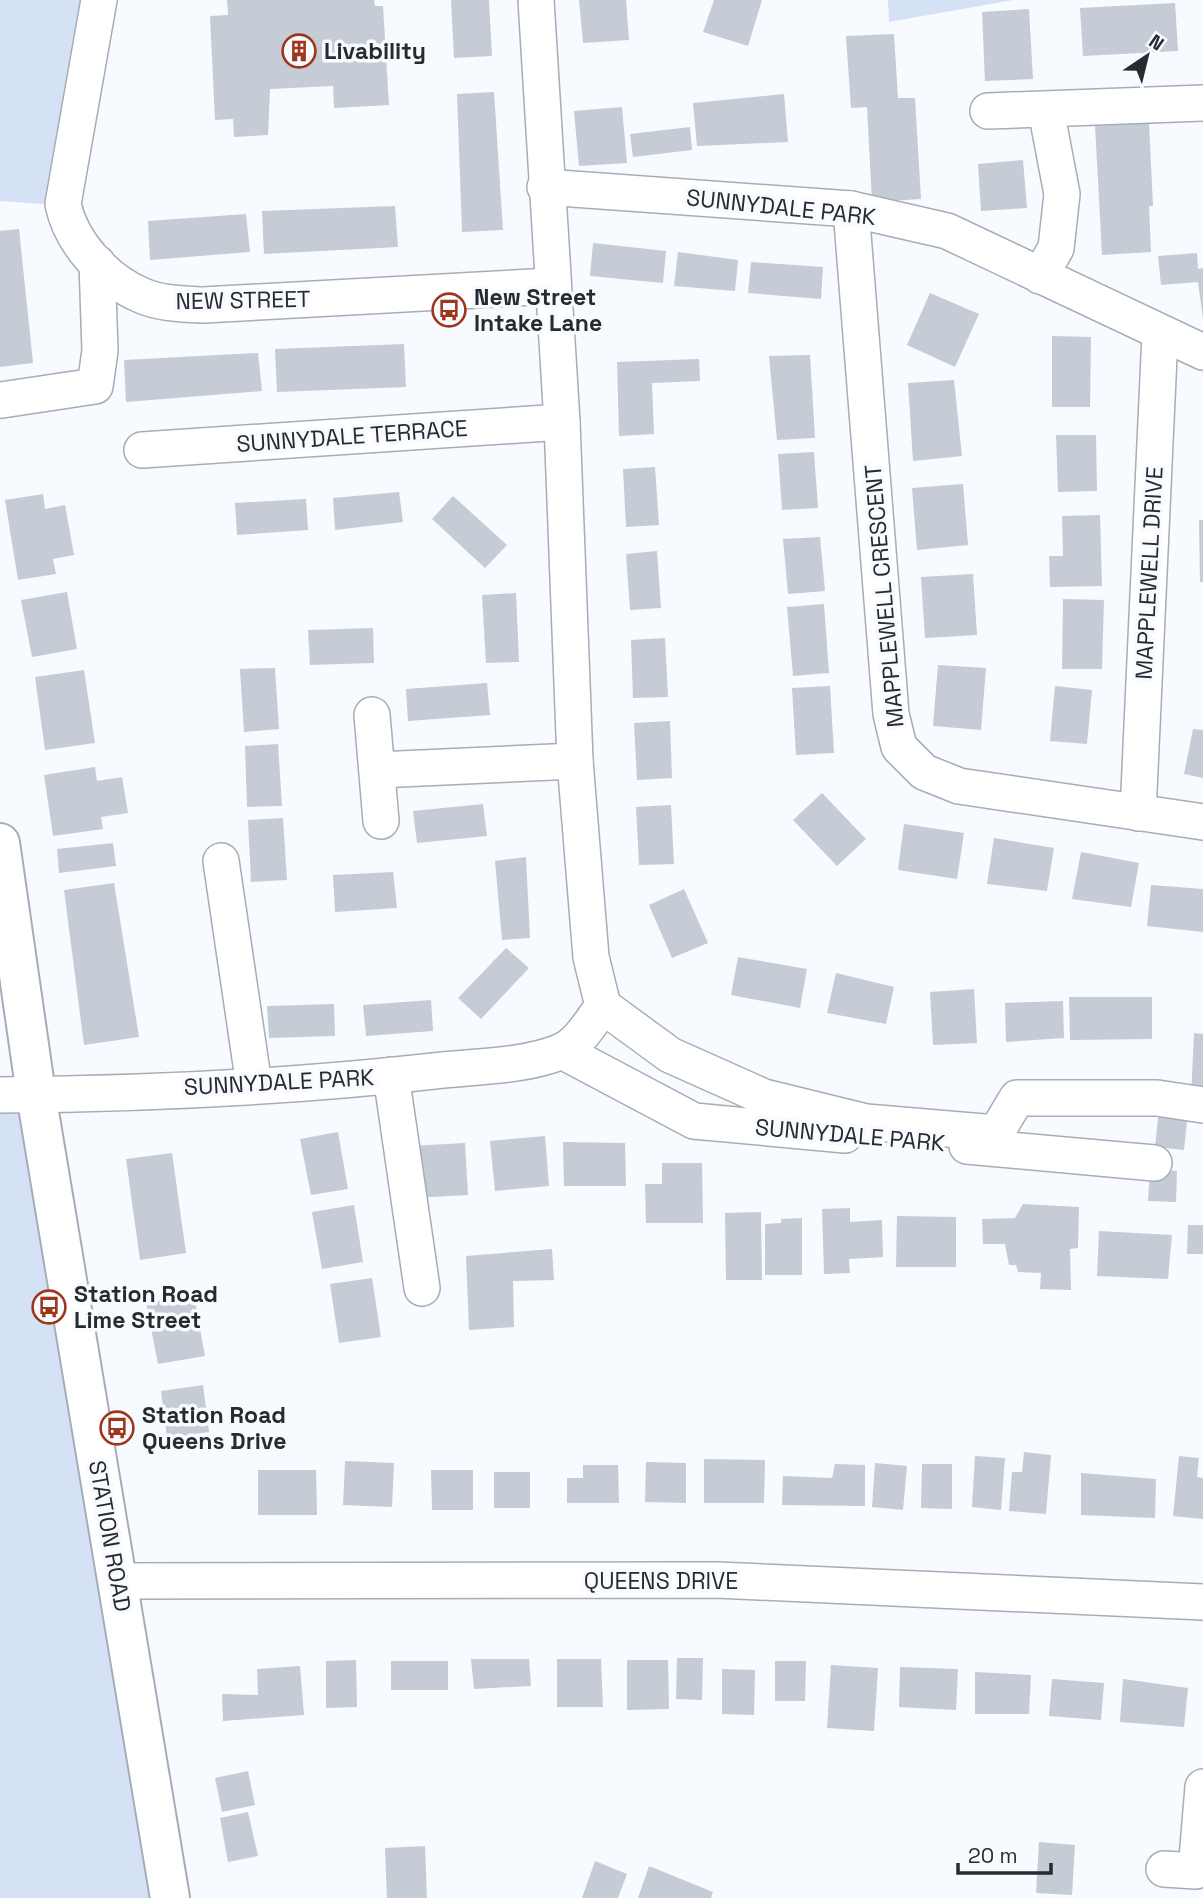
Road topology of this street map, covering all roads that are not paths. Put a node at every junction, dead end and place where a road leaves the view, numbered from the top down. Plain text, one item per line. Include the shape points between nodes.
1 (99, 0) edge
2 (536, 0) edge
3 (1203, 103) edge
4 (1046, 110) junction
5 (988, 111) dead end
6 (545, 187) junction
7 (851, 209) junction
8 (97, 263) junction
9 (1040, 276) junction
10 (552, 286) junction
11 (1160, 334) junction
12 (1203, 352) edge
13 (2, 400) dead end
14 (562, 422) junction
15 (142, 450) dead end
16 (372, 715) dead end
17 (575, 761) junction
18 (377, 770) junction
19 (1138, 813) junction
20 (381, 821) dead end
21 (1203, 822) edge
22 (0, 843) edge
23 (220, 861) dead end
24 (603, 1006) junction
25 (562, 1051) junction
26 (391, 1075) junction
27 (254, 1085) junction
28 (18, 1095) edge
29 (1203, 1105) edge
30 (1154, 1163) dead end
31 (422, 1288) dead end
32 (118, 1581) junction
33 (1203, 1602) edge
34 (1203, 1787) edge
35 (1164, 1869) dead end
36 (170, 1898) edge

1 - 8 street, NEW STREET via 63,204 73,233
2 - 6 street
3 - 4 street
4 - 5 street
4 - 9 street via 1062,194 1056,248
6 - 7 street, SUNNYDALE PARK
6 - 10 street
7 - 9 street, SUNNYDALE PARK via 947,231
7 - 19 street, MAPPLEWELL CRESCENT via 891,714 899,747 924,772 959,786
8 - 10 street, NEW STREET via 143,296 171,304
8 - 13 street via 100,351 95,386
9 - 11 street, SUNNYDALE PARK
10 - 14 street
11 - 12 street, SUNNYDALE PARK
11 - 19 street, MAPPLEWELL DRIVE
14 - 15 street, SUNNYDALE TERRACE
14 - 17 street
16 - 18 street
17 - 18 street
17 - 24 street via 591,957
18 - 20 street
19 - 21 street, MAPPLEWELL CRESCENT
22 - 28 main road, STATION ROAD
23 - 27 street
24 - 25 street, SUNNYDALE PARK via 584,1033
24 - 29 street, SUNNYDALE PARK via 670,1055 764,1097 866,1122 996,1133 1017,1098 1157,1098
25 - 26 street, SUNNYDALE PARK via 532,1060
25 - 30 street, SUNNYDALE PARK via 694,1121
26 - 27 street, SUNNYDALE PARK
26 - 31 street
27 - 28 street, SUNNYDALE PARK
28 - 32 main road, STATION ROAD
32 - 33 street, QUEENS DRIVE via 717,1580
32 - 36 main road, STATION ROAD
34 - 35 street via 1196,1871

